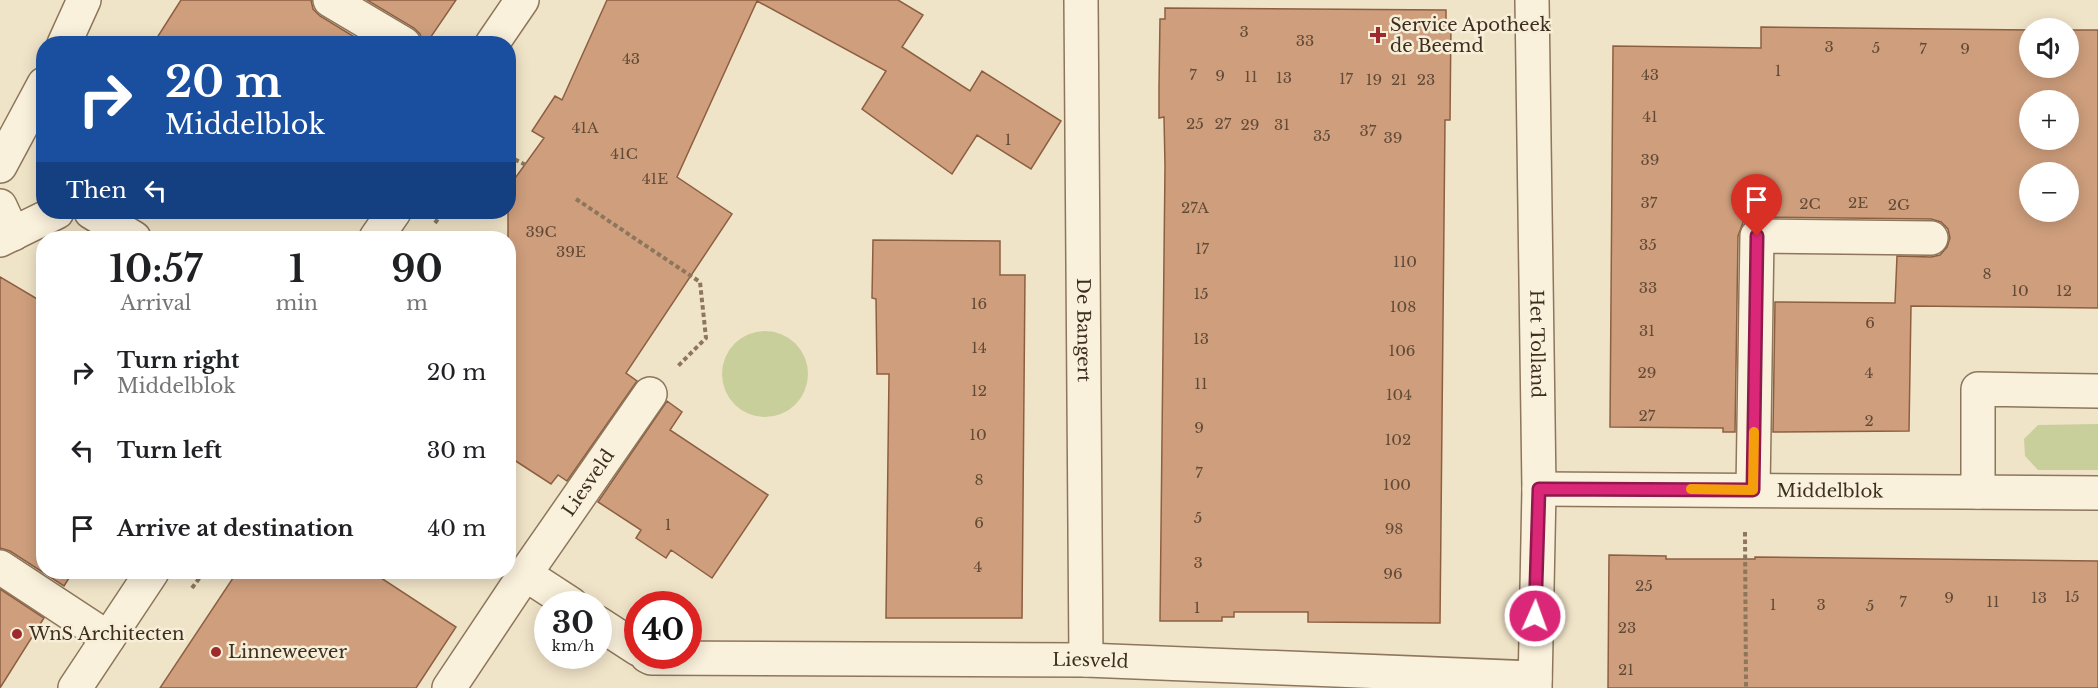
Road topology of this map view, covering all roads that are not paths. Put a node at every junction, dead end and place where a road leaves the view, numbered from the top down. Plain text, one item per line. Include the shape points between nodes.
1 (84, 0) edge
2 (330, 0) edge
3 (522, 0) edge
4 (1081, 0) edge
5 (1532, 0) edge
6 (68, 36) edge
7 (391, 36) edge
8 (497, 36) edge
9 (36, 99) edge
10 (0, 166) edge
11 (36, 218) edge
12 (102, 219) edge
13 (4, 227) edge
14 (122, 231) edge
15 (1931, 238) dead end
16 (2098, 391) edge
17 (650, 394) road end
18 (1539, 489) junction
19 (1749, 489) junction
20 (1978, 492) junction
21 (2098, 493) edge
22 (0, 567) edge
23 (525, 574) junction
24 (148, 579) edge
25 (551, 591) edge
26 (108, 638) junction
27 (702, 658) edge
28 (1086, 660) junction
29 (1535, 683) edge
30 (75, 688) edge
31 (449, 688) edge

1 - 6 street
2 - 7 street
3 - 8 street
4 - 28 street, De Bangert
5 - 18 street, Het Tolland
9 - 10 street
11 - 13 street
12 - 14 street
15 - 19 street via 1757,236
16 - 20 street via 1978,389
17 - 23 street, Liesveld
18 - 19 street, Middelblok
18 - 29 street, Het Tolland
19 - 20 street, Middelblok
20 - 21 street, Middelblok
22 - 26 street
23 - 25 street
23 - 31 street, Liesveld
24 - 26 street
26 - 30 street
27 - 28 street, Liesveld
28 - 29 street, Liesveld

